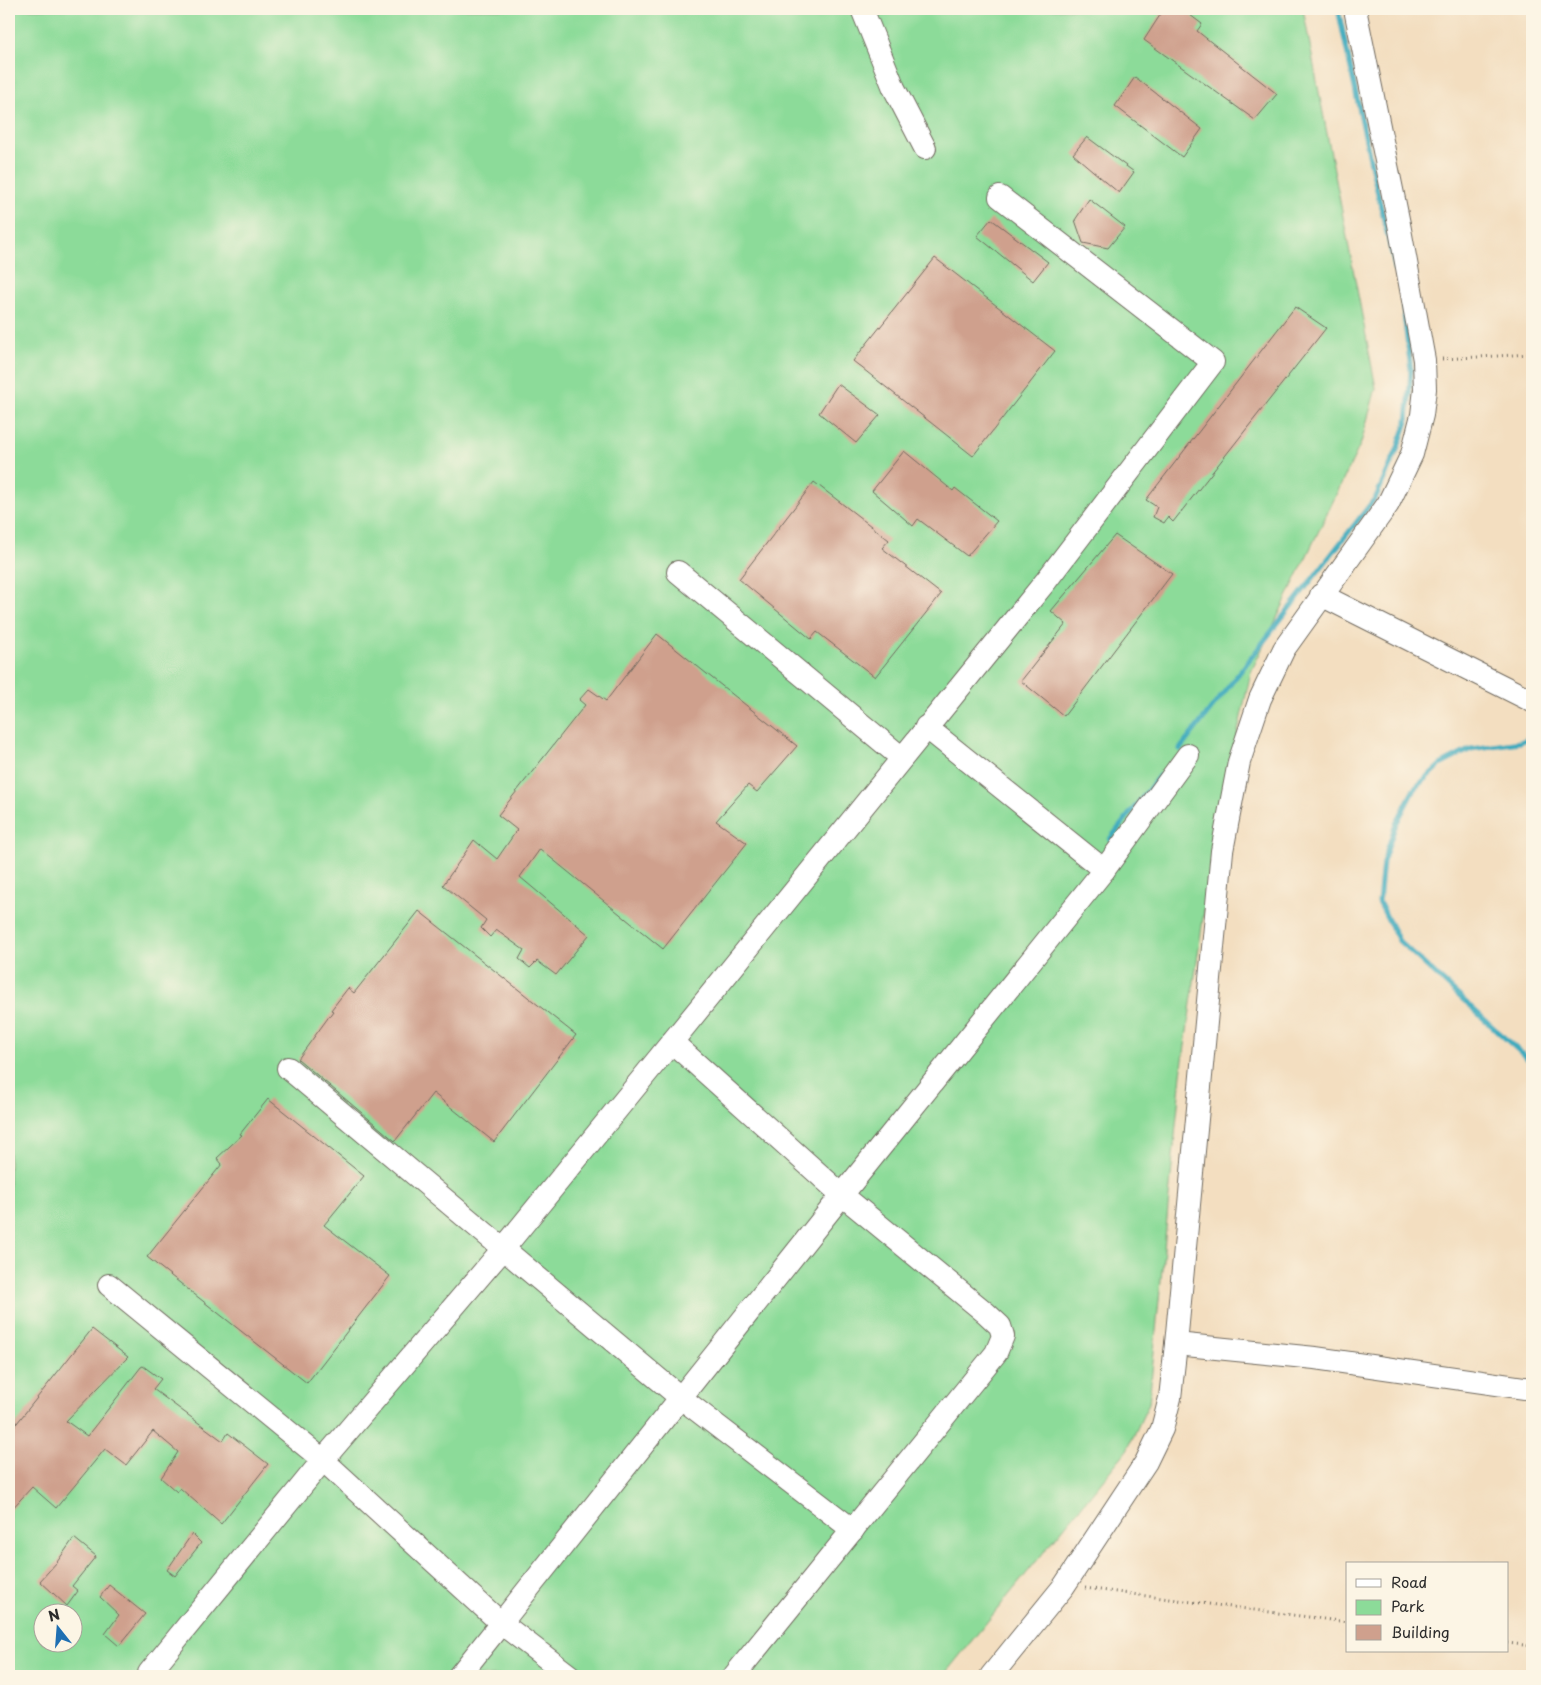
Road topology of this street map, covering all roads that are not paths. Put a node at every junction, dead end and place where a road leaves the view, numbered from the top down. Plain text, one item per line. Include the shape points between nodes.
1 (862, 9) edge
2 (1355, 9) edge
3 (925, 148) dead end
4 (1000, 197) dead end
5 (678, 572) dead end
6 (1321, 596) junction
7 (1532, 701) edge
8 (926, 727) junction
9 (1188, 755) dead end
10 (902, 758) junction
11 (1104, 870) junction
12 (672, 1042) junction
13 (288, 1068) dead end
14 (842, 1195) junction
15 (503, 1249) junction
16 (109, 1285) dead end
17 (1176, 1344) junction
18 (1532, 1389) edge
19 (681, 1398) junction
20 (323, 1460) junction
21 (852, 1530) junction
22 (501, 1623) junction
23 (149, 1673) dead end
24 (459, 1676) edge
25 (570, 1676) edge
26 (734, 1676) edge
27 (991, 1676) edge

1 - 3 street via 894,88
2 - 6 street via 1424,360 1424,389 1422,415 1412,454 1388,504
4 - 8 street via 1213,362 1046,581
5 - 10 street
6 - 7 street
6 - 17 street via 1284,649 1260,699 1238,762 1222,851
8 - 10 street
8 - 11 street
9 - 11 street
10 - 12 street
11 - 14 street
12 - 14 street
12 - 15 street
13 - 15 street
14 - 19 street
14 - 21 street via 986,1313 1000,1326 1003,1336 996,1352
15 - 19 street
15 - 20 street
16 - 20 street
17 - 18 street via 1315,1358
17 - 27 street via 1170,1398 1162,1429 1146,1462 1064,1586
19 - 21 street
19 - 22 street
20 - 22 street
20 - 23 street
21 - 26 street
22 - 24 street
22 - 25 street

